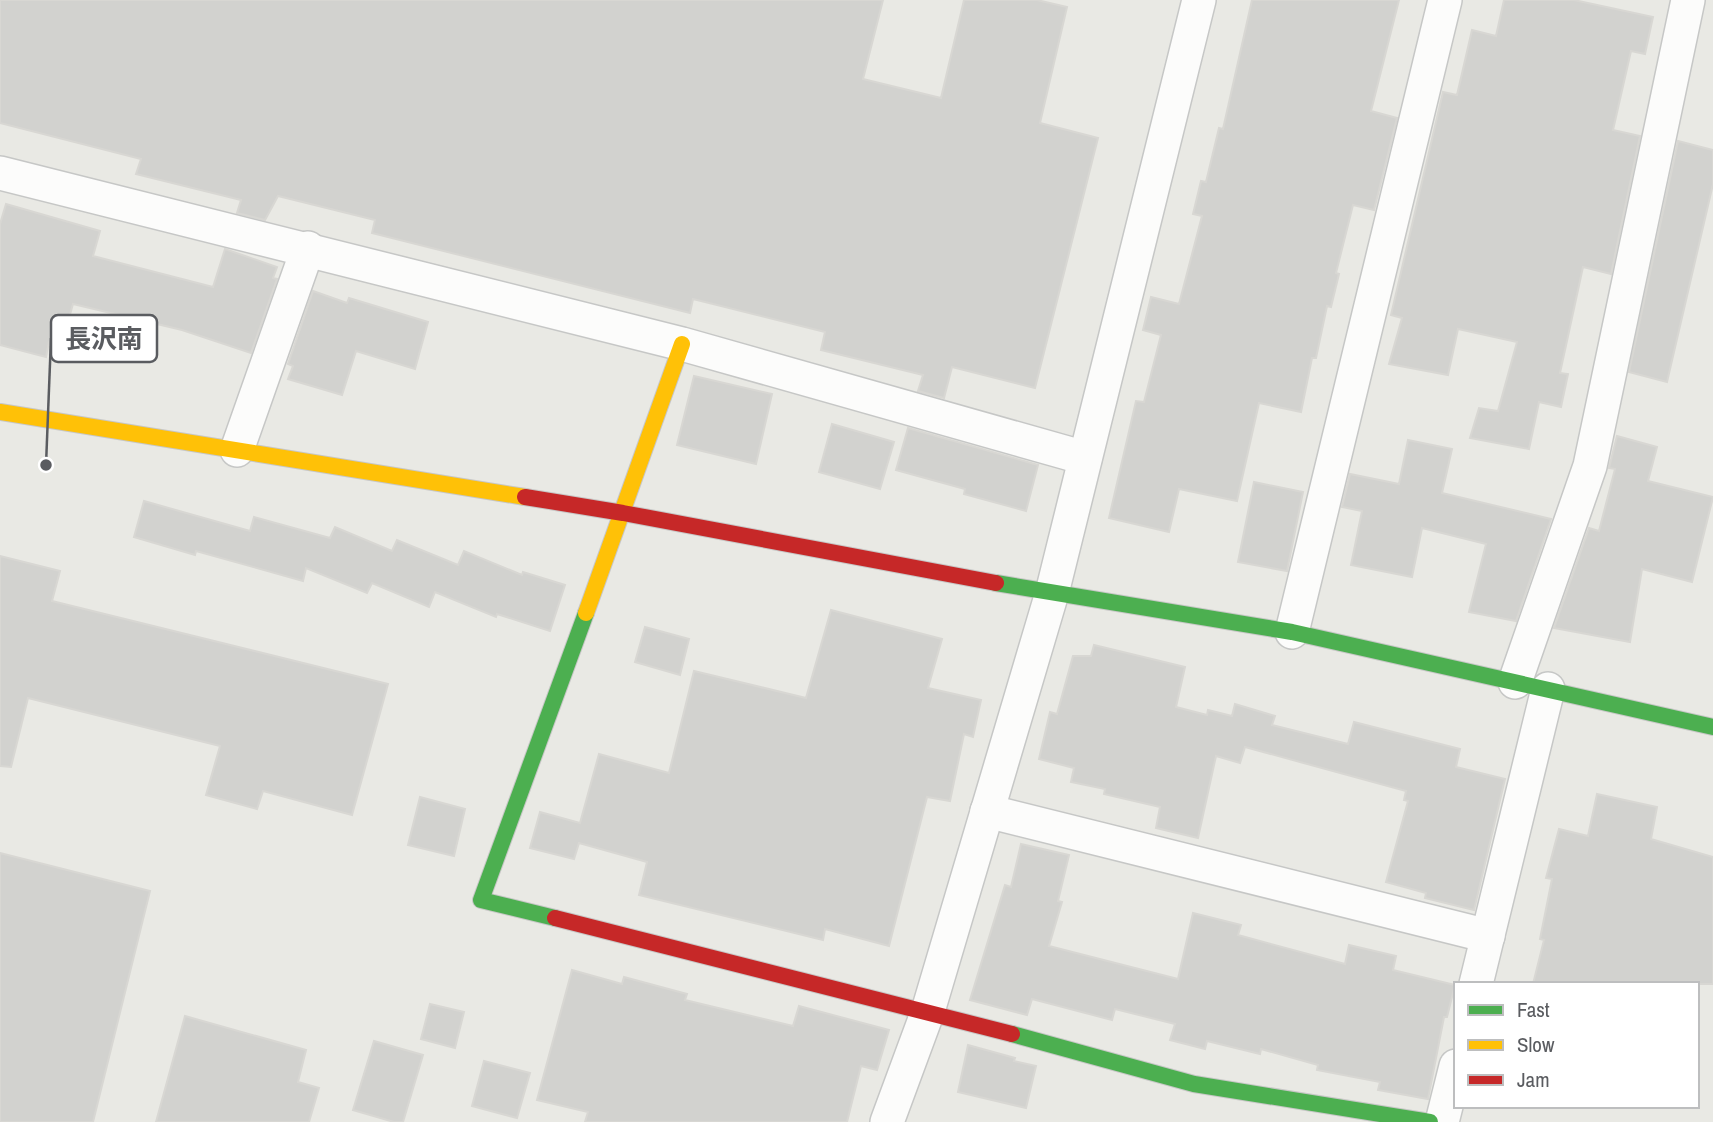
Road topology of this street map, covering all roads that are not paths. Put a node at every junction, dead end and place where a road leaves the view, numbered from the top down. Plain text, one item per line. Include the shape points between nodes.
1 (1199, 0) edge
2 (1445, 0) edge
3 (1688, 0) edge
4 (0, 173) edge
5 (308, 248) junction
6 (681, 344) junction
7 (0, 412) edge
8 (237, 450) junction
9 (1086, 458) junction
10 (623, 513) junction
11 (1052, 593) junction
12 (1292, 632) junction
13 (1515, 682) junction
14 (1548, 690) junction
15 (1713, 727) edge
16 (987, 811) junction
17 (1488, 936) junction
18 (1476, 982) edge
19 (928, 1010) junction
20 (1454, 1074) edge
21 (887, 1122) edge
22 (1430, 1122) edge
23 (1442, 1122) edge

1 - 9 street
2 - 12 street
3 - 13 street via 1590,466
4 - 5 street
5 - 6 street
5 - 8 street
6 - 9 street
6 - 10 street
7 - 8 street
8 - 10 street
9 - 11 street
10 - 11 street
10 - 19 street via 481,900
11 - 12 street
11 - 16 street
12 - 13 street
13 - 14 street
14 - 15 street
14 - 17 street
16 - 17 street
16 - 19 street
17 - 18 street
19 - 21 street
19 - 22 street via 1194,1084
20 - 23 street

